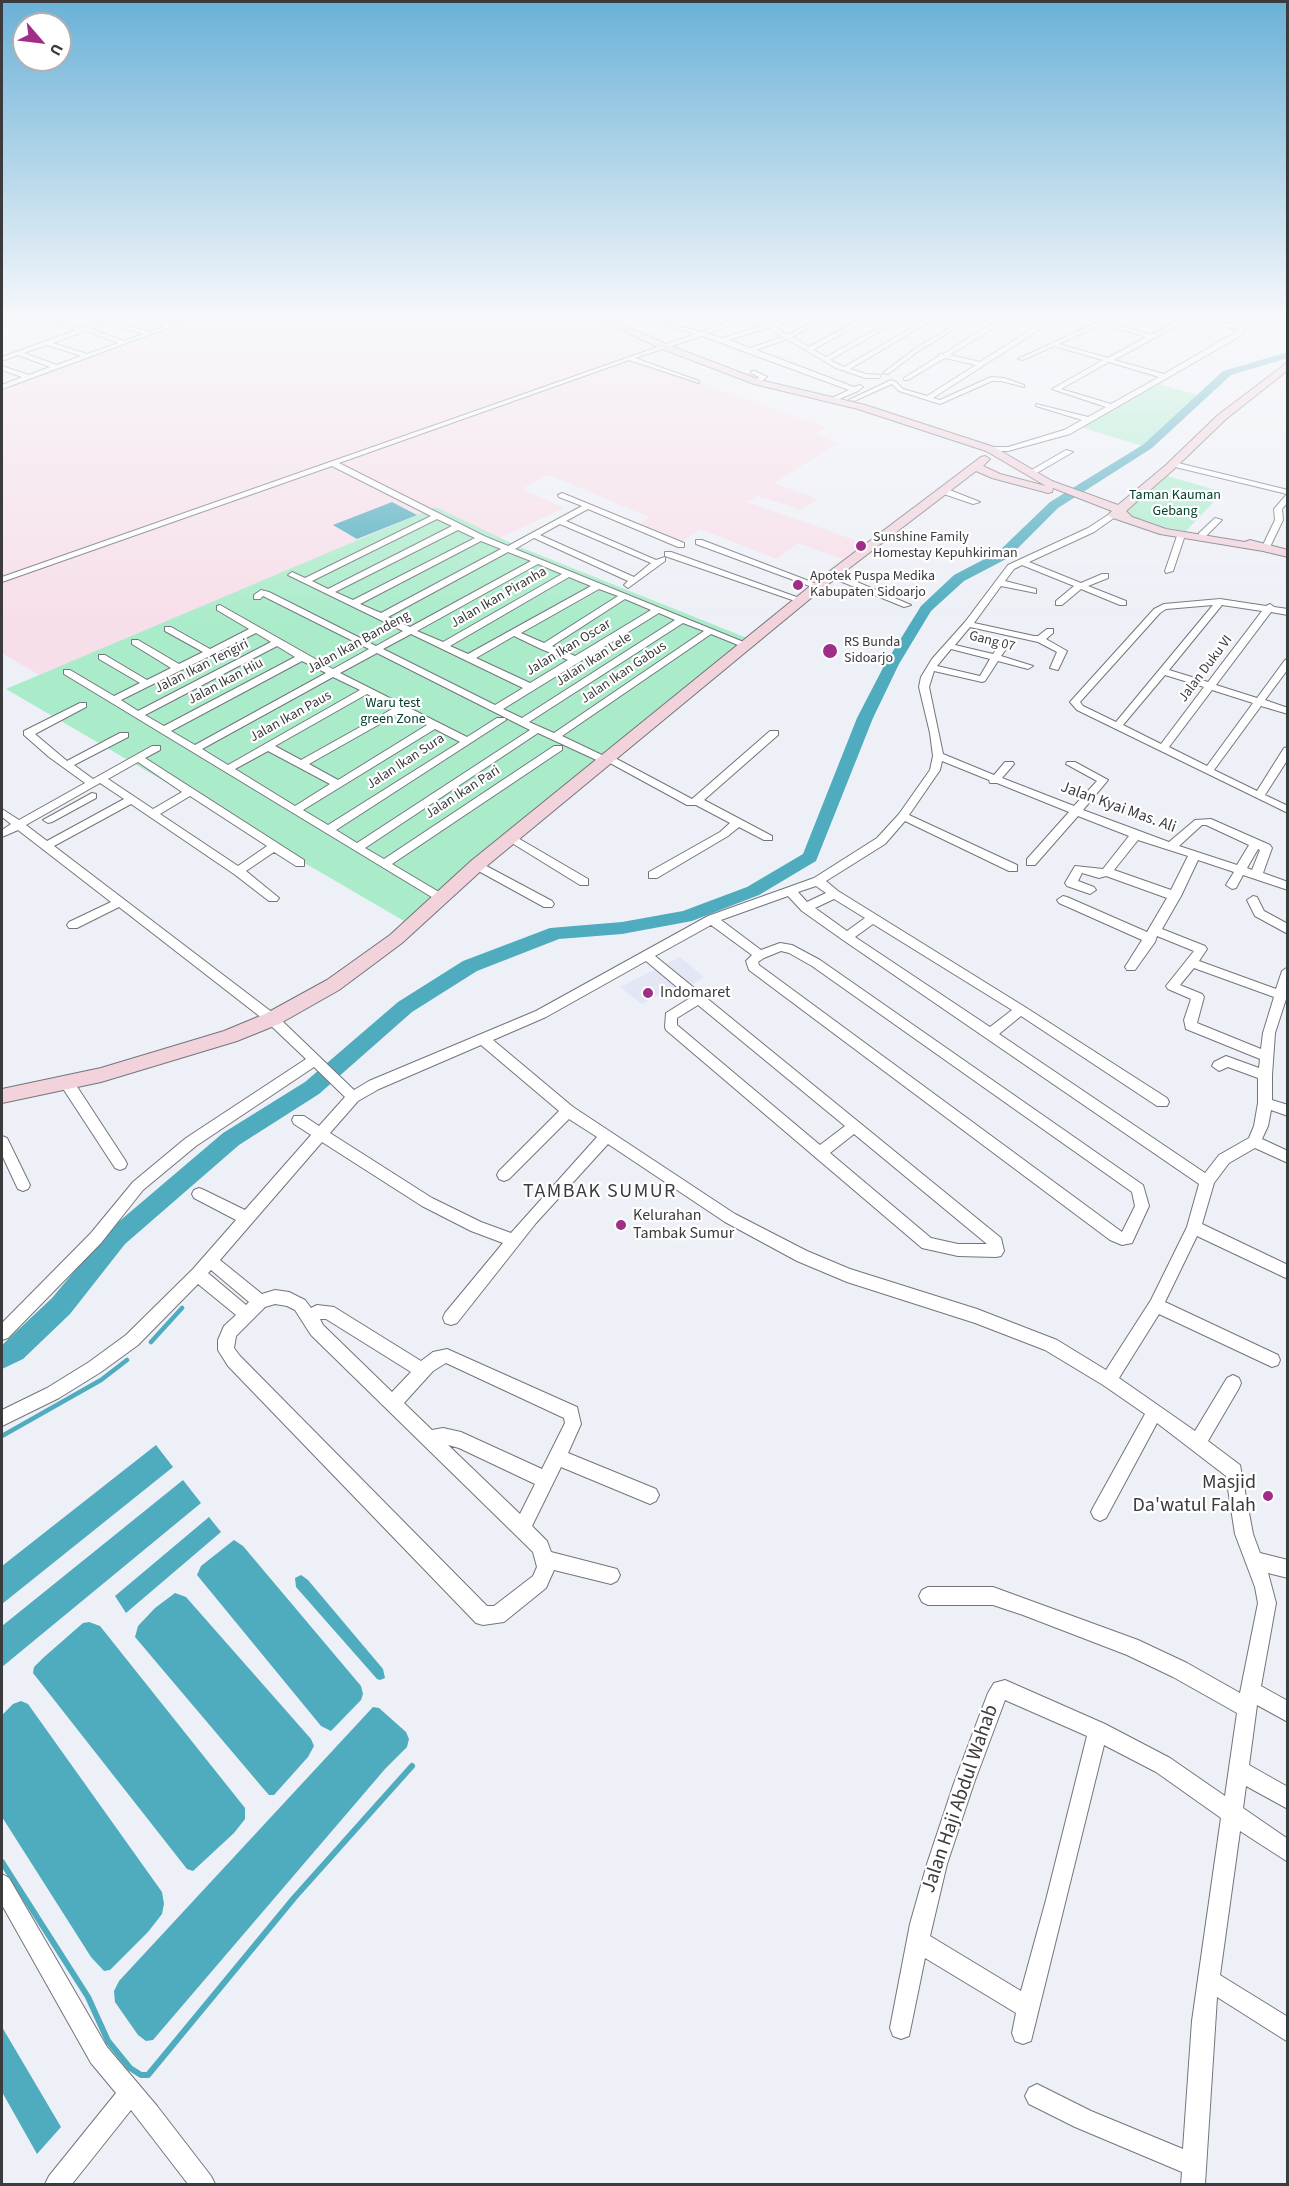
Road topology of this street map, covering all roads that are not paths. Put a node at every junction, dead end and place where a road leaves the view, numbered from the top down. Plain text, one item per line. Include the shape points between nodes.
1 (465, 417) edge
2 (891, 417) edge
3 (1079, 417) edge
4 (1094, 417) edge
5 (1222, 417) edge
6 (1089, 420) junction
7 (1069, 452) dead end
8 (1006, 454) junction
9 (335, 464) junction
10 (981, 464) junction
11 (1178, 465) junction
12 (1032, 472) junction
13 (1044, 485) junction
14 (944, 491) junction
15 (1287, 492) edge
16 (562, 495) dead end
17 (1287, 496) edge
18 (976, 502) dead end
19 (588, 506) junction
20 (1120, 514) junction
21 (437, 516) junction
22 (1218, 520) dead end
23 (560, 521) junction
24 (1146, 524) junction
25 (457, 527) junction
26 (408, 530) junction
27 (533, 535) junction
28 (1181, 535) junction
29 (1202, 535) junction
30 (481, 538) junction
31 (431, 541) junction
32 (681, 545) junction
33 (1262, 548) junction
34 (507, 549) junction
35 (668, 554) junction
36 (1287, 554) edge
37 (537, 561) junction
38 (1020, 561) junction
39 (657, 562) junction
40 (1169, 571) dead end
41 (568, 574) junction
42 (292, 575) dead end
43 (833, 575) junction
44 (1105, 576) dead end
45 (2, 580) edge
46 (634, 580) junction
47 (306, 581) junction
48 (998, 582) junction
49 (597, 586) junction
50 (818, 586) junction
51 (1080, 586) junction
52 (1033, 591) dead end
53 (329, 592) junction
54 (620, 595) junction
55 (801, 600) junction
56 (1220, 602) junction
57 (1059, 603) dead end
58 (1123, 603) dead end
59 (353, 604) junction
60 (907, 604) dead end
61 (1270, 607) junction
62 (220, 608) dead end
63 (657, 610) junction
64 (1287, 612) edge
65 (381, 617) junction
66 (681, 620) junction
67 (313, 621) junction
68 (968, 624) junction
69 (168, 629) dead end
70 (255, 630) junction
71 (410, 631) junction
72 (710, 631) junction
73 (1050, 631) dead end
74 (518, 635) junction
75 (1040, 639) junction
76 (135, 642) dead end
77 (278, 642) junction
78 (1005, 644) dead end
79 (746, 645) junction
80 (949, 645) junction
81 (443, 646) junction
82 (544, 647) junction
83 (208, 652) junction
84 (372, 652) junction
85 (102, 657) dead end
86 (302, 657) junction
87 (996, 657) junction
88 (574, 660) junction
89 (473, 661) junction
90 (1287, 662) edge
91 (1028, 666) dead end
92 (931, 667) junction
93 (178, 668) junction
94 (1055, 668) dead end
95 (1163, 671) junction
96 (67, 672) dead end
97 (333, 673) junction
98 (147, 683) junction
99 (1210, 686) junction
100 (530, 687) junction
101 (444, 688) junction
102 (367, 690) junction
103 (114, 700) junction
104 (1259, 702) junction
105 (83, 705) dead end
106 (400, 708) junction
107 (495, 709) junction
108 (1287, 711) edge
109 (138, 715) junction
110 (501, 720) junction
111 (522, 722) junction
112 (434, 725) junction
113 (1118, 725) junction
114 (163, 731) junction
115 (534, 732) junction
116 (774, 734) dead end
117 (124, 735) dead end
118 (554, 737) junction
119 (466, 741) junction
120 (267, 746) junction
121 (156, 748) dead end
122 (558, 748) junction
123 (1163, 748) junction
124 (195, 749) junction
125 (1287, 750) edge
126 (938, 756) junction
127 (138, 758) junction
128 (605, 763) junction
129 (301, 764) junction
130 (1009, 764) dead end
131 (1071, 764) dead end
132 (67, 765) junction
133 (228, 768) junction
134 (1209, 770) junction
135 (994, 781) junction
136 (338, 784) junction
137 (95, 786) junction
138 (191, 791) junction
139 (1259, 796) junction
140 (132, 799) junction
141 (697, 801) junction
142 (296, 810) junction
143 (1287, 810) edge
144 (2, 812) edge
145 (1073, 812) junction
146 (153, 813) junction
147 (908, 818) junction
148 (738, 822) junction
149 (24, 828) junction
150 (329, 830) junction
151 (2, 834) edge
152 (1136, 835) junction
153 (511, 838) junction
154 (768, 838) dead end
155 (1256, 842) junction
156 (46, 846) junction
157 (275, 846) junction
158 (358, 847) junction
159 (1171, 847) junction
160 (1194, 856) junction
161 (1031, 862) dead end
162 (300, 863) dead end
163 (385, 863) junction
164 (477, 865) junction
165 (1013, 868) dead end
166 (1239, 870) junction
167 (238, 871) junction
168 (1107, 872) junction
169 (653, 874) dead end
170 (1256, 876) junction
171 (584, 882) dead end
172 (1232, 885) dead end
173 (1287, 886) edge
174 (826, 888) junction
175 (1090, 890) dead end
176 (1175, 896) junction
177 (273, 898) dead end
178 (440, 898) junction
179 (798, 900) junction
180 (1063, 900) dead end
181 (1253, 900) dead end
182 (120, 902) junction
183 (548, 904) dead end
184 (872, 919) junction
185 (716, 922) junction
186 (73, 925) dead end
187 (1287, 930) edge
188 (1153, 935) junction
189 (847, 937) junction
190 (760, 955) junction
191 (651, 961) junction
192 (1192, 963) junction
193 (1131, 967) dead end
194 (1287, 971) edge
195 (1280, 995) junction
196 (699, 999) junction
197 (1021, 1010) junction
198 (272, 1019) junction
199 (990, 1034) junction
200 (484, 1040) junction
201 (1266, 1056) junction
202 (318, 1063) junction
203 (1219, 1066) dead end
204 (1265, 1075) junction
205 (67, 1083) junction
206 (2, 1096) edge
207 (353, 1097) junction
208 (1162, 1102) dead end
209 (1265, 1103) junction
210 (568, 1111) junction
211 (1287, 1111) edge
212 (299, 1120) dead end
213 (855, 1126) junction
214 (321, 1133) junction
215 (605, 1138) junction
216 (2, 1142) edge
217 (1254, 1142) junction
218 (821, 1152) junction
219 (1287, 1157) edge
220 (120, 1164) dead end
221 (504, 1175) dead end
222 (1207, 1182) junction
223 (23, 1185) dead end
224 (199, 1194) dead end
225 (246, 1218) junction
226 (1194, 1227) junction
227 (514, 1240) junction
228 (210, 1261) junction
229 (1287, 1273) edge
230 (198, 1274) junction
231 (260, 1302) junction
232 (1156, 1305) junction
233 (246, 1314) junction
234 (309, 1318) junction
235 (452, 1318) dead end
236 (2, 1332) edge
237 (1272, 1360) dead end
238 (423, 1371) junction
239 (1109, 1380) junction
240 (1233, 1383) dead end
241 (392, 1404) junction
242 (1155, 1411) junction
243 (2, 1418) edge
244 (428, 1439) junction
245 (1198, 1442) junction
246 (557, 1457) junction
247 (546, 1480) junction
248 (650, 1495) dead end
249 (1100, 1512) dead end
250 (522, 1529) junction
251 (544, 1559) junction
252 (1255, 1561) junction
253 (1287, 1569) edge
254 (611, 1575) dead end
255 (928, 1596) dead end
256 (1249, 1699) junction
257 (1287, 1712) edge
258 (1098, 1731) junction
259 (1239, 1770) junction
260 (1287, 1798) edge
261 (1232, 1814) junction
262 (1287, 1852) edge
263 (2, 1885) edge
264 (918, 1941) junction
265 (1208, 1982) junction
266 (1029, 2008) junction
267 (901, 2028) dead end
268 (1287, 2031) edge
269 (1023, 2033) dead end
270 (131, 2092) junction
271 (1037, 2096) dead end
272 (1193, 2175) edge
273 (57, 2184) edge
274 (203, 2184) edge

1 - 9 street
2 - 10 street via 909,422
3 - 6 street
4 - 6 street
5 - 11 street
6 - 8 street
7 - 12 street
8 - 10 street
8 - 12 street
9 - 21 street
9 - 45 street
10 - 13 street
10 - 14 street
11 - 15 street
11 - 20 street
12 - 13 street
13 - 20 street
14 - 18 street
14 - 43 street
16 - 19 street
17 - 33 street via 1278,509 1280,520
19 - 23 street
19 - 32 street
20 - 24 street
20 - 38 street
21 - 25 street
21 - 26 street
22 - 29 street
23 - 27 street
23 - 39 street
24 - 28 street
24 - 29 street
25 - 30 street
25 - 31 street
26 - 31 street
26 - 47 street
27 - 34 street
27 - 46 street
28 - 33 street
28 - 40 street
29 - 33 street
30 - 34 street
30 - 59 street
31 - 53 street
32 - 35 street
32 - 50 street via 694,539
33 - 36 street
34 - 37 street
34 - 65 street
35 - 39 street
35 - 55 street
37 - 41 street
37 - 71 street, Jalan Ikan Bandeng
38 - 48 street
38 - 51 street
39 - 46 street
41 - 49 street
41 - 81 street, Jalan Ikan Piranha
42 - 47 street
43 - 50 street
43 - 60 street
44 - 51 street
46 - 54 street
47 - 53 street
48 - 52 street
48 - 68 street
49 - 54 street
49 - 74 street
50 - 55 street
51 - 57 street
51 - 58 street
53 - 59 street
54 - 63 street
54 - 82 street
55 - 79 street
56 - 61 street
56 - 95 street
56 - 113 street via 1160,609 1076,700 1080,708
59 - 65 street
61 - 64 street
61 - 99 street, Jalan Duku VI
62 - 70 street
63 - 66 street
63 - 88 street, Jalan Ikan Oscar
65 - 71 street
66 - 72 street
66 - 111 street, Jalan Ikan Lele
67 - 67 street via 266,594 257,595
67 - 84 street
68 - 75 street
68 - 80 street
69 - 83 street
70 - 77 street
70 - 83 street
71 - 81 street
71 - 84 street, Jalan Ikan Bandeng
72 - 79 street
72 - 118 street, Jalan Ikan Gabus
73 - 75 street
74 - 82 street
74 - 89 street
75 - 94 street via 1062,651
76 - 93 street
77 - 86 street
77 - 109 street, Jalan Ikan Tengiri
78 - 87 street
79 - 128 street
80 - 87 street, Gang 07
80 - 92 street
81 - 89 street
82 - 88 street
83 - 93 street
84 - 97 street, Jalan Ikan Bandeng
84 - 101 street
85 - 98 street
86 - 97 street
86 - 114 street, Jalan Ikan Hiu
87 - 91 street, Gang 07
87 - 92 street via 982,680
88 - 100 street, Jalan Ikan Oscar
89 - 100 street
90 - 104 street
92 - 126 street via 924,687
93 - 98 street
95 - 99 street
95 - 113 street
96 - 103 street
97 - 102 street
97 - 124 street, Jalan Ikan Bandeng
98 - 103 street
99 - 104 street
99 - 123 street, Jalan Duku VI
100 - 107 street, Jalan Ikan Oscar
101 - 107 street
101 - 110 street
102 - 106 street
102 - 120 street, Jalan Ikan Paus
103 - 109 street
104 - 108 street
104 - 134 street
105 - 132 street via 28,733
106 - 112 street
106 - 129 street
107 - 111 street
109 - 114 street
110 - 115 street
110 - 119 street, Jalan Ikan Sura
111 - 115 street
112 - 119 street
112 - 136 street
113 - 123 street
114 - 124 street
115 - 118 street
115 - 122 street
115 - 158 street
116 - 141 street
117 - 132 street
118 - 128 street
119 - 150 street, Jalan Ikan Sura
120 - 129 street
120 - 133 street, Jalan Ikan Paus
121 - 127 street
122 - 128 street
122 - 163 street, Jalan Ikan Pari
123 - 134 street
124 - 133 street
125 - 139 street
126 - 135 street, Jalan Kyai Mas. Ali
126 - 147 street via 931,779
127 - 137 street
127 - 138 street
128 - 141 street via 691,803
128 - 153 street
129 - 136 street
130 - 135 street
131 - 145 street via 1103,780
132 - 137 street
133 - 142 street
134 - 139 street
135 - 145 street, Jalan Kyai Mas. Ali
136 - 142 street
137 - 140 street
137 - 149 street
138 - 146 street
138 - 157 street
139 - 143 street
140 - 146 street
140 - 156 street
141 - 148 street
142 - 150 street
144 - 149 street
145 - 152 street, Jalan Kyai Mas. Ali
145 - 161 street
146 - 167 street
147 - 165 street
147 - 174 street
148 - 154 street
148 - 169 street
149 - 151 street
149 - 156 street
150 - 158 street
152 - 159 street, Jalan Kyai Mas. Ali
152 - 168 street
153 - 164 street
153 - 171 street
155 - 159 street via 1204,820
155 - 166 street
155 - 170 street via 1266,849
156 - 182 street
157 - 162 street
157 - 167 street
158 - 163 street
159 - 160 street, Jalan Kyai Mas. Ali
160 - 166 street, Jalan Kyai Mas. Ali
160 - 176 street
163 - 178 street
164 - 178 street
164 - 183 street
166 - 170 street, Jalan Kyai Mas. Ali
166 - 172 street
167 - 177 street
168 - 175 street via 1080,869 1071,883
168 - 176 street
170 - 173 street, Jalan Kyai Mas. Ali
174 - 179 street
174 - 179 street
174 - 184 street
176 - 188 street
178 - 198 street via 359,968
179 - 185 street
179 - 189 street
180 - 188 street
181 - 187 street via 1258,913
182 - 186 street
182 - 198 street
184 - 189 street
184 - 197 street
185 - 190 street
185 - 191 street
188 - 192 street via 1201,949
188 - 193 street
189 - 199 street
190 - 190 street via 786,947 816,963 1138,1189 1142,1206 1127,1238 1115,1236 753,967 752,961
191 - 196 street
191 - 200 street
192 - 195 street
192 - 201 street via 1172,986 1197,997 1191,1026
194 - 195 street
195 - 201 street
196 - 213 street
196 - 218 street via 671,1016 671,1027
197 - 199 street
197 - 208 street
198 - 202 street
198 - 205 street via 175,1053
199 - 222 street
200 - 207 street
200 - 210 street
201 - 204 street
202 - 207 street
202 - 236 street via 164,1163
203 - 204 street via 1226,1061
204 - 209 street
205 - 206 street
205 - 220 street
207 - 214 street
209 - 211 street
209 - 217 street
210 - 215 street
210 - 221 street
212 - 214 street
213 - 218 street
213 - 218 street via 996,1243 996,1251 927,1244
214 - 225 street
214 - 227 street via 427,1202
215 - 227 street
215 - 239 street via 730,1218 802,1256 847,1275 1013,1329 1051,1345
216 - 223 street
217 - 219 street
217 - 222 street via 1224,1159
222 - 226 street
224 - 225 street
225 - 228 street
226 - 229 street
226 - 232 street
227 - 235 street
228 - 230 street
228 - 231 street
230 - 233 street
230 - 243 street via 112,1355 53,1394
231 - 233 street
231 - 234 street via 274,1297 289,1299 300,1305
232 - 237 street
232 - 239 street
233 - 251 street via 226,1340 226,1350 234,1361 483,1616 496,1616 540,1582 546,1567
234 - 238 street via 317,1312 328,1312
234 - 241 street
238 - 241 street
238 - 246 street via 447,1356 571,1413 574,1421
239 - 242 street
240 - 245 street
241 - 244 street
242 - 245 street
242 - 249 street
244 - 247 street via 443,1436 460,1440
244 - 250 street
245 - 252 street via 1235,1474 1240,1516
246 - 247 street
246 - 248 street
247 - 250 street
250 - 251 street via 541,1547
251 - 254 street
252 - 253 street
252 - 256 street via 1267,1603
255 - 256 street via 993,1596 1131,1647
256 - 257 street
256 - 259 street
258 - 261 street, Jalan Haji Abdul Wahab via 1163,1765
258 - 264 street, Jalan Haji Abdul Wahab via 1005,1690 998,1693 937,1864
258 - 266 street
259 - 260 street
259 - 261 street
261 - 262 street, Jalan Haji Abdul Wahab
261 - 265 street
263 - 270 street via 99,2055
264 - 266 street
264 - 267 street, Jalan Haji Abdul Wahab
265 - 268 street via 1225,1989
265 - 272 street
266 - 269 street
270 - 273 street
270 - 274 street
271 - 272 street

